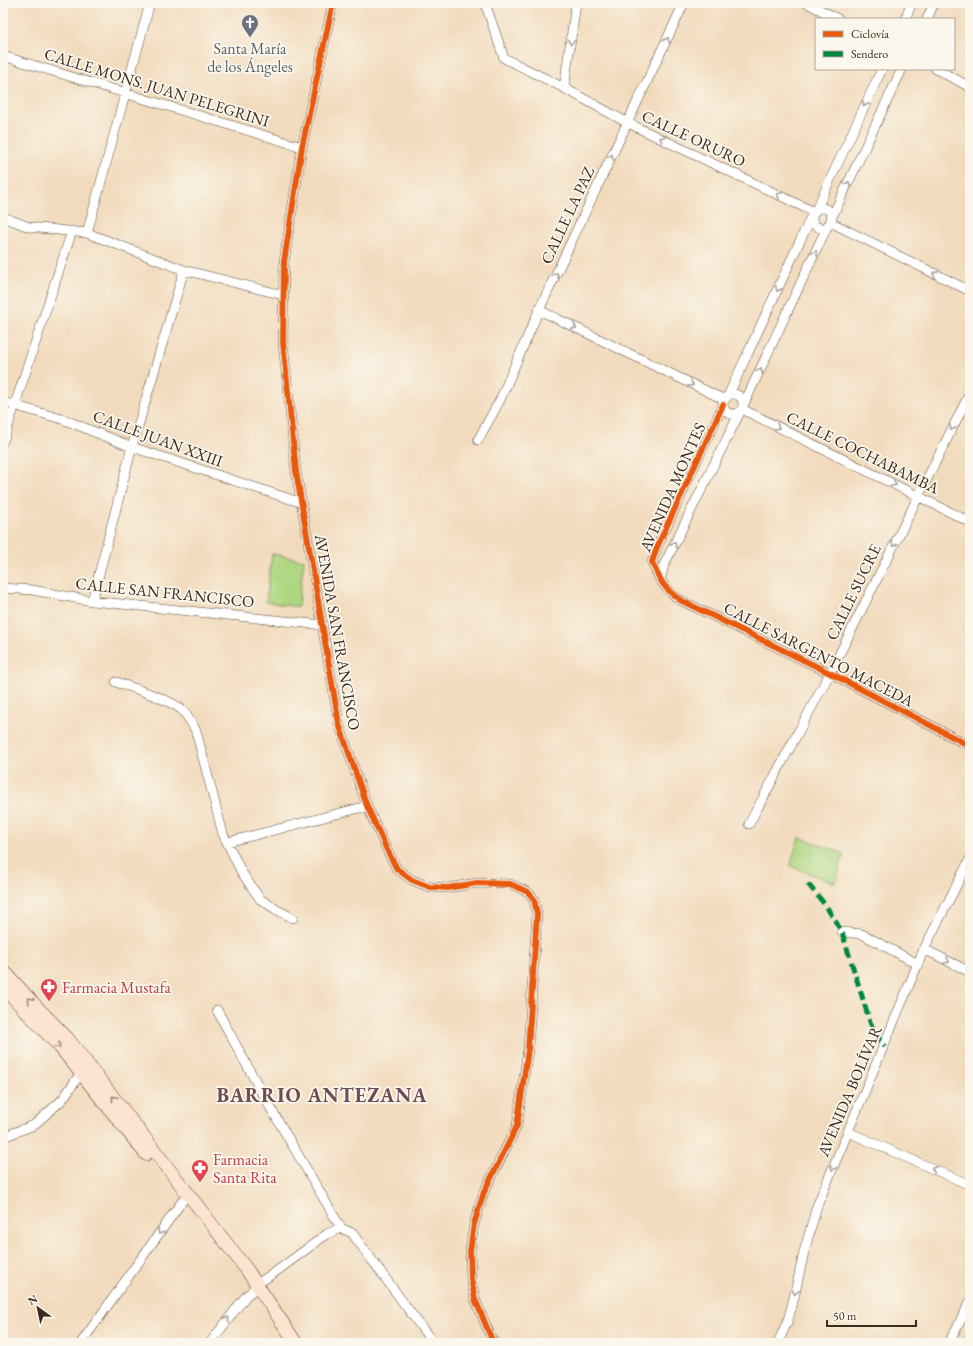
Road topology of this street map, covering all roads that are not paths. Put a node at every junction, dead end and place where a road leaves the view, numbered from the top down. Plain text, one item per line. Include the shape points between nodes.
1 (150, 3) edge
2 (333, 3) edge
3 (485, 3) edge
4 (576, 3) edge
5 (684, 3) edge
6 (807, 3) edge
7 (912, 3) edge
8 (934, 3) edge
9 (836, 18) edge
10 (905, 18) edge
11 (927, 18) edge
12 (3, 56) edge
13 (882, 70) edge
14 (902, 70) edge
15 (938, 70) edge
16 (970, 86) edge
17 (564, 88) junction
18 (126, 94) junction
19 (628, 123) junction
20 (302, 147) junction
21 (814, 213) junction
22 (3, 217) edge
23 (830, 222) junction
24 (72, 231) junction
25 (87, 233) junction
26 (184, 270) junction
27 (970, 291) edge
28 (283, 295) junction
29 (539, 310) junction
30 (970, 393) edge
31 (725, 400) junction
32 (3, 402) edge
33 (14, 405) junction
34 (742, 409) junction
35 (478, 440) dead end
36 (3, 441) edge
37 (132, 447) junction
38 (918, 496) junction
39 (302, 503) junction
40 (970, 522) edge
41 (660, 580) junction
42 (3, 588) edge
43 (92, 601) junction
44 (323, 624) junction
45 (830, 674) junction
46 (116, 682) dead end
47 (970, 746) edge
48 (368, 806) junction
49 (749, 824) dead end
50 (228, 842) junction
51 (970, 859) edge
52 (293, 918) dead end
53 (842, 932) dead end
54 (924, 949) junction
55 (918, 964) junction
56 (3, 970) edge
57 (970, 972) edge
58 (3, 987) edge
59 (217, 1010) dead end
60 (81, 1073) junction
61 (848, 1132) junction
62 (3, 1137) edge
63 (970, 1185) edge
64 (183, 1200) junction
65 (341, 1228) junction
66 (251, 1291) junction
67 (970, 1302) edge
68 (970, 1336) edge
69 (81, 1343) edge
70 (210, 1343) edge
71 (286, 1343) edge
72 (296, 1343) edge
73 (433, 1343) edge
74 (496, 1343) edge
75 (778, 1343) edge
76 (949, 1343) edge
77 (967, 1343) edge

1 - 18 street
2 - 20 street, AVENIDA SAN FRANCISCO
3 - 17 street, CALLE ORURO via 504,58
4 -> 17 street
19 -> 5 street, CALLE LA PAZ
6 - 9 street
7 - 10 street
8 - 11 street
12 - 18 street, CALLE MONS. JUAN PELEGRINI
13 -> 21 street, AVENIDA MONTES
23 -> 14 street, AVENIDA MONTES
15 - 16 street
17 - 19 street, CALLE ORURO
18 - 20 street, CALLE MONS. JUAN PELEGRINI
18 - 25 street
21 -> 19 street, CALLE ORURO
29 -> 19 street, CALLE LA PAZ
20 - 28 street, AVENIDA SAN FRANCISCO via 284,262
21 - 23 street via 822,208 828,210
21 - 23 street via 813,221 816,226 823,227
21 -> 31 street, AVENIDA MONTES
22 - 24 street via 29,227
27 -> 23 street
34 -> 23 street, AVENIDA MONTES
24 - 25 street
24 - 33 street
25 - 26 street
26 - 28 street
26 - 37 street
28 - 39 street, AVENIDA SAN FRANCISCO via 283,342 296,471
29 -> 31 street
29 - 35 street, CALLE LA PAZ via 500,400
30 -> 38 street, CALLE SUCRE
31 - 34 street via 726,411 731,414
31 - 34 street via 731,395 738,395 742,400
31 - 41 street, AVENIDA MONTES via 657,547 652,562
32 - 33 street, CALLE JUAN XXIII
33 - 36 street
33 - 37 street, CALLE JUAN XXIII via 65,420
34 -> 38 street, CALLE COCHABAMBA
41 -> 34 street, AVENIDA MONTES via 664,565
37 - 39 street, CALLE JUAN XXIII
37 - 43 street
38 - 40 street, CALLE COCHABAMBA
38 -> 45 street, CALLE SUCRE
39 - 44 street, AVENIDA SAN FRANCISCO
41 - 45 street, CALLE SARGENTO MACEDA via 671,594 680,600
42 - 43 street, CALLE SAN FRANCISCO via 32,590
43 - 44 street, CALLE SAN FRANCISCO
44 - 48 street, AVENIDA SAN FRANCISCO via 339,724
45 - 47 street, CALLE SARGENTO MACEDA
45 - 49 street, CALLE SUCRE
46 - 50 street via 172,703 187,717 196,731 214,803 223,834
48 - 50 street
48 - 74 street, AVENIDA SAN FRANCISCO via 398,869 412,880 430,887 448,888 476,882 510,884 528,892 534,899 537,914 528,1049 517,1126 484,1192 474,1224 470,1251 475,1299 492,1340
50 - 52 street via 242,873 260,899
51 - 54 street, AVENIDA BOLÍVAR
53 - 55 street via 862,934
54 - 55 street, AVENIDA BOLÍVAR
54 -> 57 street
55 - 61 street, AVENIDA BOLÍVAR
66 -> 56 main road via 247,1270 68,1039
58 -> 60 main road
59 - 65 street
60 - 62 street via 62,1100 34,1125
60 - 64 main road
63 -> 61 street
61 -> 75 street, AVENIDA BOLÍVAR via 817,1206 791,1308
64 - 66 main road
64 -> 69 street
65 - 66 street via 327,1234
65 - 73 street via 352,1233
70 -> 66 street
66 - 71 main road
66 - 72 main road
67 - 76 street
68 - 77 street

